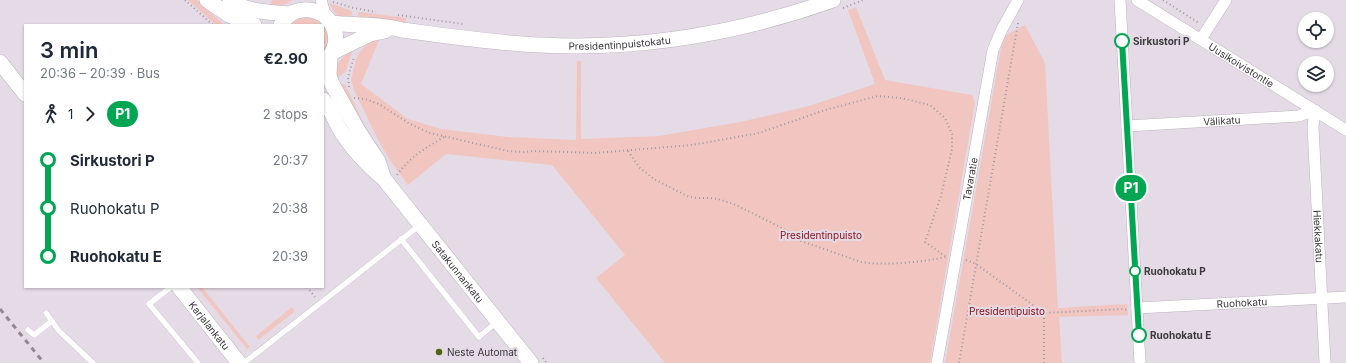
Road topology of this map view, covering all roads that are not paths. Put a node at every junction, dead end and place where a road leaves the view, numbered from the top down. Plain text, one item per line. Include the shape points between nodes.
1 (206, 0) edge
2 (230, 0) edge
3 (321, 0) edge
4 (1018, 0) edge
5 (1120, 0) edge
6 (1137, 0) edge
7 (1226, 0) edge
8 (836, 5) edge
9 (293, 12) edge
10 (329, 20) junction
11 (229, 24) edge
12 (252, 24) edge
13 (402, 30) junction
14 (1201, 39) junction
15 (328, 57) edge
16 (0, 62) edge
17 (24, 93) edge
18 (324, 101) edge
19 (1315, 110) junction
20 (324, 115) edge
21 (1128, 126) junction
22 (1346, 130) edge
23 (342, 132) junction
24 (392, 175) junction
25 (420, 224) junction
26 (401, 239) junction
27 (170, 288) edge
28 (180, 288) edge
29 (1346, 297) edge
30 (1321, 298) junction
31 (1137, 310) junction
32 (46, 313) dead end
33 (498, 321) junction
34 (52, 322) junction
35 (28, 330) dead end
36 (537, 360) edge
37 (94, 363) edge
38 (198, 363) edge
39 (239, 363) edge
40 (244, 363) edge
41 (937, 363) edge
42 (1140, 363) edge
43 (1325, 363) edge

1 - 11 main road via 206,4
1 - 12 main road via 229,15
2 - 9 main road via 256,11
3 - 10 street
4 - 41 street, Tavaratie via 993,50 951,258
5 - 21 street
6 - 14 street, Uusikoivistontie
7 - 14 street
8 - 13 main road, Presidentinpuistokatu via 696,35 651,42 582,46 490,41
9 - 10 main road, Presidentinpuistokatu via 308,9 317,11
10 - 13 main road, Presidentinpuistokatu via 344,25 391,26
10 - 15 main road, Satakunnankatu via 336,38 334,48
13 - 15 main road, Presidentinpuistokatu via 378,31
14 - 19 street, Uusikoivistontie
15 - 24 main road, Satakunnankatu via 332,84 378,161
16 - 17 main road
18 - 23 main road, Satakunnankatu
19 - 21 street, Välikatu via 1299,116
19 - 22 street, Uusikoivistontie
19 - 30 street, Hiekkakatu via 1313,127
20 - 23 main road
21 - 31 street
23 - 24 main road, Satakunnankatu via 367,165
24 - 25 main road, Satakunnankatu
25 - 26 lane
25 - 33 main road, Satakunnankatu
26 - 33 lane via 479,337
26 - 40 lane
27 - 38 lane via 149,304
28 - 39 main road, Karjalankatu
29 - 30 street, Ruohokatu
30 - 31 street, Ruohokatu
30 - 43 street, Hiekkakatu
31 - 42 street
32 - 34 lane
33 - 36 main road, Satakunnankatu
34 - 35 lane via 34,335
34 - 37 lane

